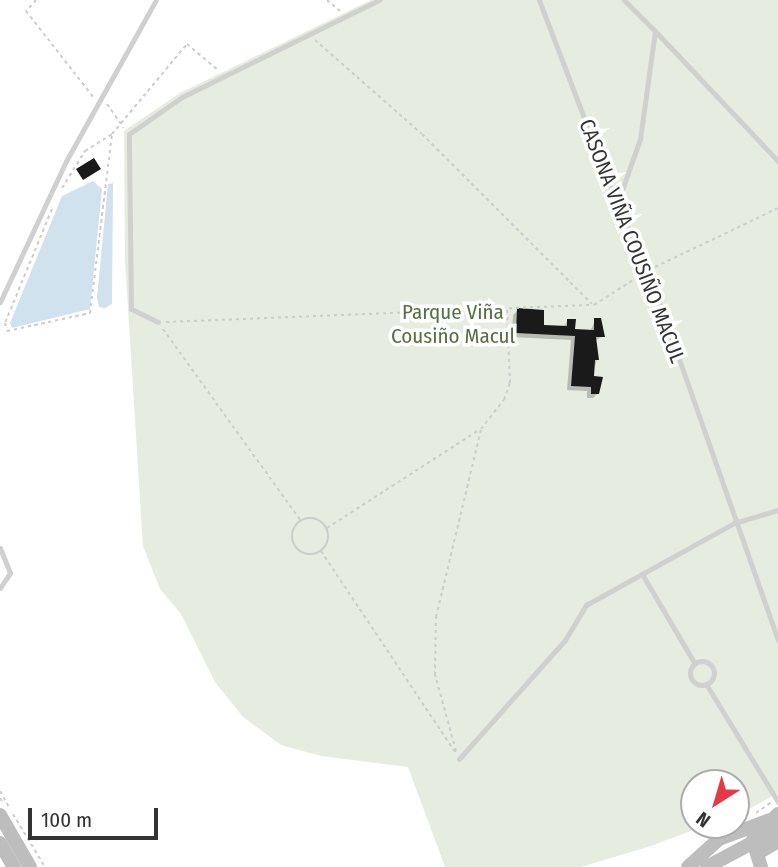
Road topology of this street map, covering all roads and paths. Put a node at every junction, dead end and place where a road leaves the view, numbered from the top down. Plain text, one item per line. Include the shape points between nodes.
1 (36, 0) edge
2 (156, 0) edge
3 (327, 0) edge
4 (379, 0) edge
5 (539, 0) edge
6 (627, 1) edge
7 (346, 16) junction
8 (654, 32) junction
9 (309, 35) junction
10 (225, 76) junction
11 (102, 97) junction
12 (121, 123) junction
13 (112, 134) junction
14 (129, 134) junction
15 (778, 161) edge
16 (58, 196) dead end
17 (617, 204) junction
18 (53, 208) dead end
19 (778, 208) edge
20 (648, 271) junction
21 (0, 302) edge
22 (594, 305) junction
23 (507, 308) junction
24 (158, 322) junction
25 (481, 429) junction
26 (778, 510) edge
27 (300, 520) junction
28 (734, 523) junction
29 (327, 527) junction
30 (0, 548) edge
31 (321, 551) junction
32 (642, 574) junction
33 (0, 587) edge
34 (778, 640) edge
35 (695, 664) junction
36 (706, 684) junction
37 (459, 759) junction
38 (0, 791) edge
39 (778, 802) edge
40 (0, 815) edge
41 (775, 821) edge
42 (778, 841) edge
43 (0, 843) edge
44 (757, 856) edge
45 (14, 867) edge
46 (30, 867) edge
47 (45, 867) edge
48 (688, 867) edge
49 (707, 867) edge
50 (719, 867) edge

1 - 11 path via 26,11 95,98
2 - 11 lane
3 - 7 path
4 - 7 lane
5 - 17 lane, CASONA VIÑA COUSIÑO MACUL
6 - 8 lane
7 - 9 lane
8 - 15 lane
8 - 17 lane via 640,139
9 - 10 lane
9 - 22 path via 422,134
10 - 12 path via 187,44
10 - 14 lane via 182,97
11 - 12 path
11 - 21 lane via 66,161
12 - 13 path
12 - 14 path
13 - 16 path via 85,151
13 - 18 path via 93,309 80,317 7,331 5,323
14 - 24 lane via 131,309
17 - 20 lane, CASONA VIÑA COUSIÑO MACUL
19 - 20 path
20 - 22 path
20 - 28 lane, CASONA VIÑA COUSIÑO MACUL
22 - 23 path
23 - 24 path
23 - 25 path via 510,383 504,400
24 - 27 path
25 - 29 path
25 - 37 path via 442,582 434,639 439,693
26 - 28 lane
27 - 29 path via 312,517
27 - 31 path via 292,531 297,548 308,554
28 - 32 lane
28 - 34 lane, CASONA VIÑA COUSIÑO MACUL
29 - 31 path via 329,538
30 - 33 lane via 10,573
31 - 37 path
32 - 35 lane
32 - 37 lane via 586,605 565,640
35 - 36 lane via 691,680
35 - 36 lane via 704,662 713,669
36 - 39 lane
38 - 47 path
40 - 46 street
41 - 44 street
41 - 48 street via 719,839
42 - 44 street
43 - 45 street
44 - 49 street
44 - 50 street

